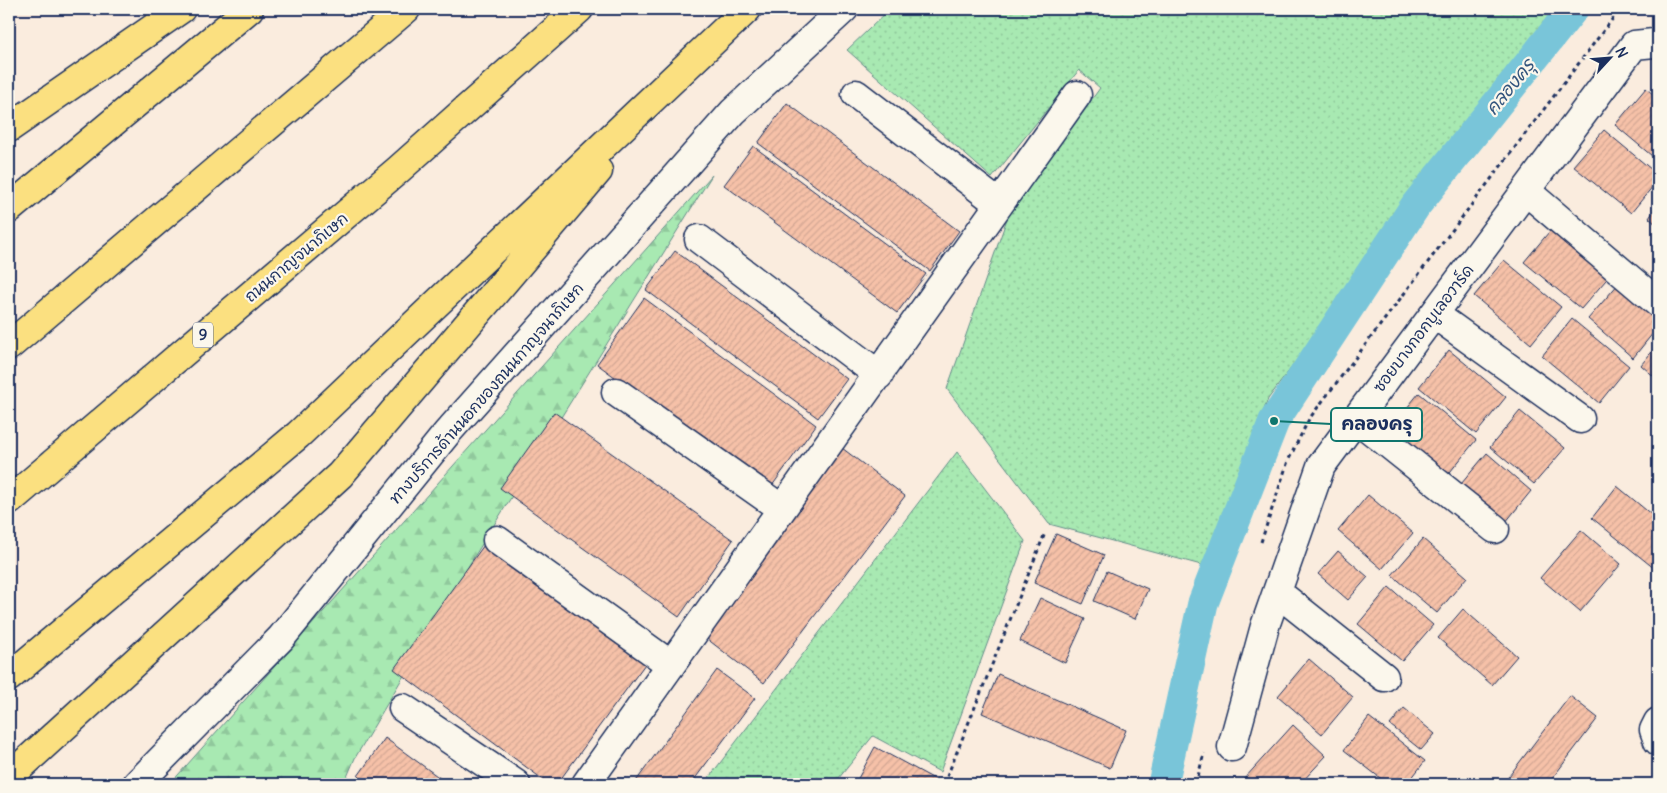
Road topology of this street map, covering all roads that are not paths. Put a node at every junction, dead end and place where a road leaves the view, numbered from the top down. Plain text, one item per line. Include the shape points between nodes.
1 (181, 9) edge
2 (249, 9) edge
3 (406, 9) edge
4 (579, 9) edge
5 (746, 9) edge
6 (844, 9) edge
7 (1658, 44) edge
8 (689, 63) junction
9 (856, 94) dead end
10 (1077, 95) dead end
11 (9, 128) edge
12 (1526, 191) junction
13 (999, 204) junction
14 (9, 209) edge
15 (699, 239) dead end
16 (1658, 303) edge
17 (1434, 314) junction
18 (9, 346) edge
19 (879, 375) junction
20 (616, 392) dead end
21 (1356, 418) junction
22 (1580, 419) dead end
23 (9, 501) edge
24 (782, 509) junction
25 (1495, 529) dead end
26 (498, 540) dead end
27 (1277, 592) junction
28 (671, 665) junction
29 (9, 677) edge
30 (1384, 677) dead end
31 (403, 708) dead end
32 (1658, 722) edge
33 (1658, 741) edge
34 (1232, 747) dead end
35 (9, 777) edge
36 (137, 784) edge
37 (516, 784) edge
38 (586, 784) edge

1 - 11 highway
2 - 14 highway
3 - 18 highway
4 - 23 highway, ถนนกาญจนาภิเษก / 9 via 398,170
5 - 8 highway
6 - 36 street, ทางบริการด้านนอกของถนนกาญจนาภิเษก via 733,112 447,433 281,638
7 - 12 street, ซอยบางกอกบูเลอวาร์ด via 1634,45
8 - 29 highway via 298,435
8 - 35 highway via 340,476
9 - 13 street
10 - 13 street
12 - 16 street
12 - 17 street, ซอยบางกอกบูเลอวาร์ด
13 - 19 street
15 - 19 street
17 - 21 street, ซอยบางกอกบูเลอวาร์ด
17 - 22 street
19 - 24 street
20 - 24 street
21 - 25 street
21 - 27 street, ซอยบางกอกบูเลอวาร์ด via 1321,466
24 - 28 street
26 - 28 street
27 - 30 street
27 - 34 street, ซอยบางกอกบูเลอวาร์ด
28 - 38 street
31 - 37 street
32 - 33 street via 1654,730

